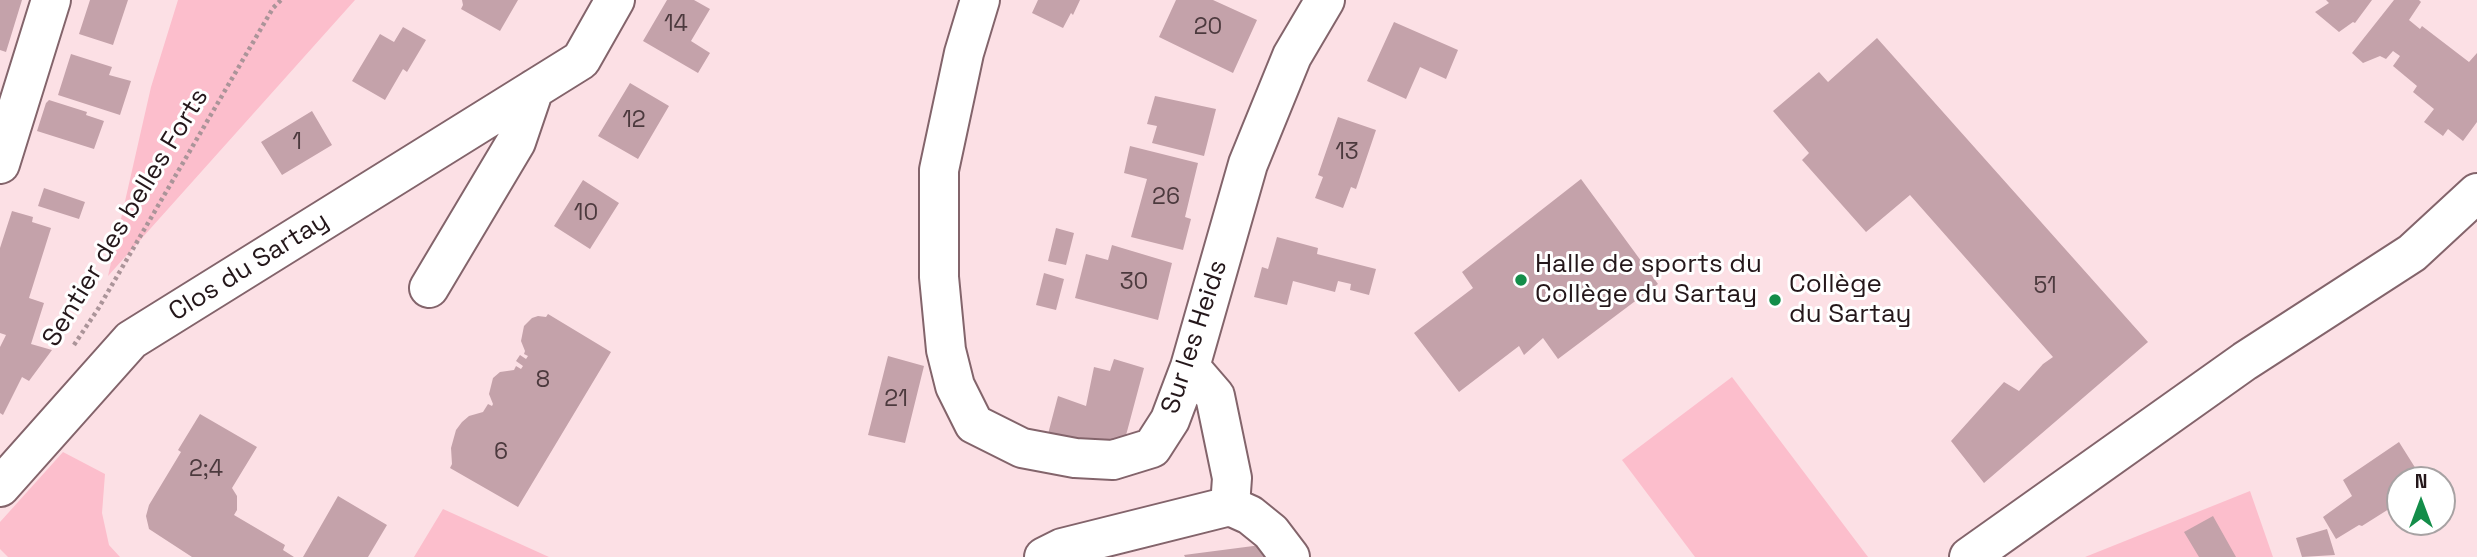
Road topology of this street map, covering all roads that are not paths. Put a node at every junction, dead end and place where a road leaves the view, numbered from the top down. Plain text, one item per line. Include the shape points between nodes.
1 (51, 0) edge
2 (615, 0) edge
3 (980, 0) edge
4 (1325, 0) edge
5 (534, 89) junction
6 (0, 164) edge
7 (2477, 193) edge
8 (429, 288) dead end
9 (1189, 367) junction
10 (0, 487) edge
11 (1230, 506) junction
12 (1044, 557) edge
13 (1290, 557) edge
14 (1969, 557) edge

1 - 6 street
2 - 5 street, Clos du Sartay via 581,60
3 - 9 street, Sur les Heids via 939,170 939,277 946,350 955,386 974,424 1022,448 1113,460 1152,448 1170,420
4 - 9 street, Sur les Heids via 1292,55 1248,164
5 - 8 street via 516,142
5 - 10 street, Clos du Sartay via 131,340
7 - 14 street via 2412,253 2245,361
9 - 11 street via 1215,396 1232,478
11 - 12 street via 1062,548
11 - 13 street via 1271,532

